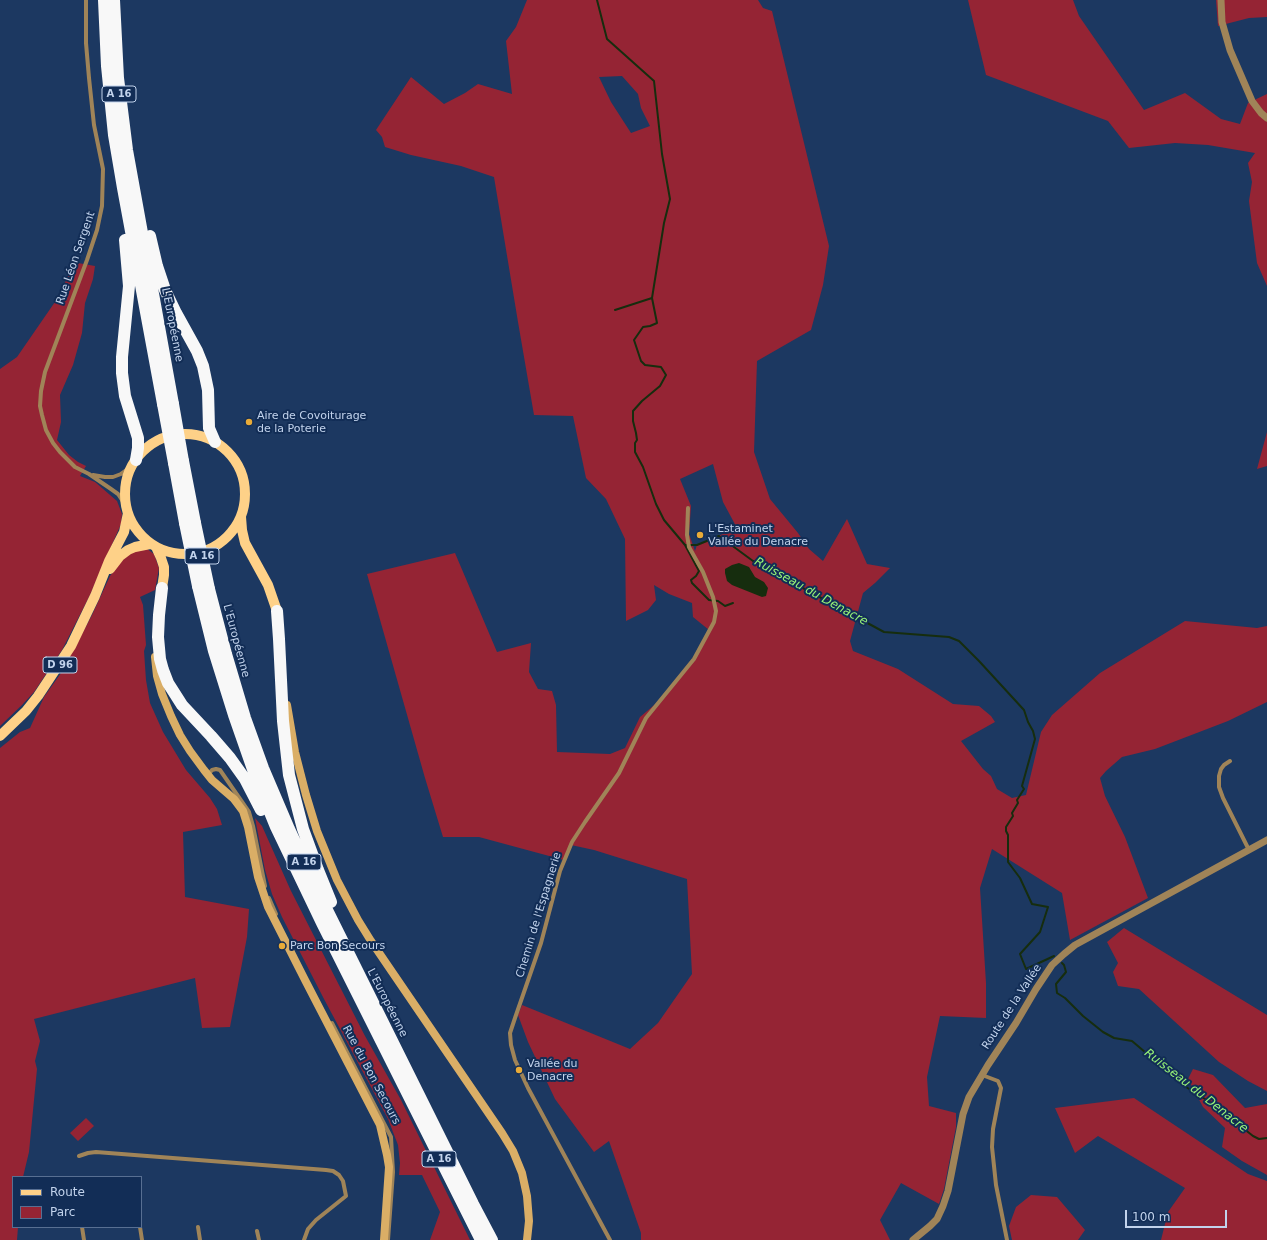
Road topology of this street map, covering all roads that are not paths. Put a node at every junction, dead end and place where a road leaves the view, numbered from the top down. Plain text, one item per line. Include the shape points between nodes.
1 (86, 0) edge
2 (104, 0) edge
3 (114, 0) edge
4 (1221, 0) edge
5 (112, 117) junction
6 (1267, 118) edge
7 (133, 186) junction
8 (168, 404) junction
9 (215, 442) junction
10 (133, 464) junction
11 (89, 474) junction
12 (688, 508) dead end
13 (127, 510) junction
14 (241, 516) junction
15 (153, 545) junction
16 (102, 582) junction
17 (162, 588) junction
18 (204, 588) junction
19 (277, 611) junction
20 (0, 736) edge
21 (1230, 761) dead end
22 (208, 775) junction
23 (1267, 840) edge
24 (285, 847) junction
25 (1249, 850) junction
26 (305, 975) junction
27 (327, 1018) junction
28 (390, 1038) junction
29 (982, 1075) junction
30 (79, 1156) dead end
31 (198, 1227) dead end
32 (82, 1228) edge
33 (140, 1228) edge
34 (257, 1231) dead end
35 (84, 1240) edge
36 (142, 1240) edge
37 (200, 1240) edge
38 (259, 1240) edge
39 (304, 1240) edge
40 (384, 1240) edge
41 (388, 1240) edge
42 (480, 1240) edge
43 (492, 1240) edge
44 (527, 1240) edge
45 (610, 1240) edge
46 (913, 1240) edge
47 (1007, 1240) edge

1 - 11 street, Rue Léon Sergent via 89,78 94,125 103,169 102,206 87,260 44,372 40,401 44,425 53,443 71,464
2 - 5 highway, L'Européenne / A 16
3 - 7 highway, L'Européenne / A 16 via 120,104
4 - 6 street via 1222,22 1230,50 1252,101
5 - 8 highway, L'Européenne / A 16 via 121,176
5 - 10 highway via 115,168 128,274 122,379 126,402 138,438
7 - 8 highway, L'Européenne / A 16
7 - 9 highway via 142,201 165,290 201,361 208,390 209,428
8 - 18 highway, L'Européenne / A 16, bridge
9 - 10 main road via 186,434 174,435 152,444
9 - 14 main road via 230,455 241,473 245,494
10 - 11 street via 113,477
10 - 13 main road via 125,488
11 - 13 street via 115,492
12 - 45 street, Chemin de l'Espagnerie via 688,543 713,597 716,611 714,622 698,654 646,718 619,773 572,842 560,871 540,947 510,1033 515,1060 528,1088
13 - 15 main road via 136,529
13 - 16 main road, D 96 via 125,528
14 - 15 main road via 229,536 206,551 183,554 167,552
14 - 19 main road via 245,542 268,585
15 - 16 main road, D 96 via 135,547 124,553 114,562
15 - 17 main road via 164,567
16 - 20 main road, D 96 via 78,633 54,673 30,706
17 - 22 main road, Rue du Bon Secours via 154,629 154,653 159,682 177,728
17 - 24 highway via 158,637 161,665 168,683 182,705 234,763 252,791 275,837
18 - 24 highway, L'Européenne / A 16 via 214,651 236,722
18 - 28 highway, L'Européenne / A 16 via 250,731 288,829
19 - 28 highway via 287,757 299,814 320,877
19 - 44 main road via 294,746 322,844 364,931 513,1151 522,1173 527,1196
21 - 25 street via 1220,769 1219,787
22 - 26 main road, Rue du Bon Secours via 243,811 264,897
22 - 26 street, Rue du Bon Secours via 214,769 220,770 249,812 269,897
23 - 25 street, Route de la Vallée
24 - 42 highway, L'Européenne / A 16
25 - 29 street, Route de la Vallée via 1086,939 1064,954 1042,979
26 - 27 main road, Rue du Bon Secours
27 - 40 main road, Rue du Bon Secours via 382,1132 389,1172
27 - 41 street, Rue du Bon Secours via 392,1139 393,1176
28 - 43 highway, L'Européenne / A 16
29 - 46 street, Route de la Vallée via 962,1114 943,1206 930,1226
29 - 47 street via 998,1081 1001,1088 992,1147 996,1185
30 - 39 street via 103,1153 333,1171 343,1181 346,1196 316,1220
31 - 37 street
32 - 35 street
33 - 36 street
34 - 38 street

